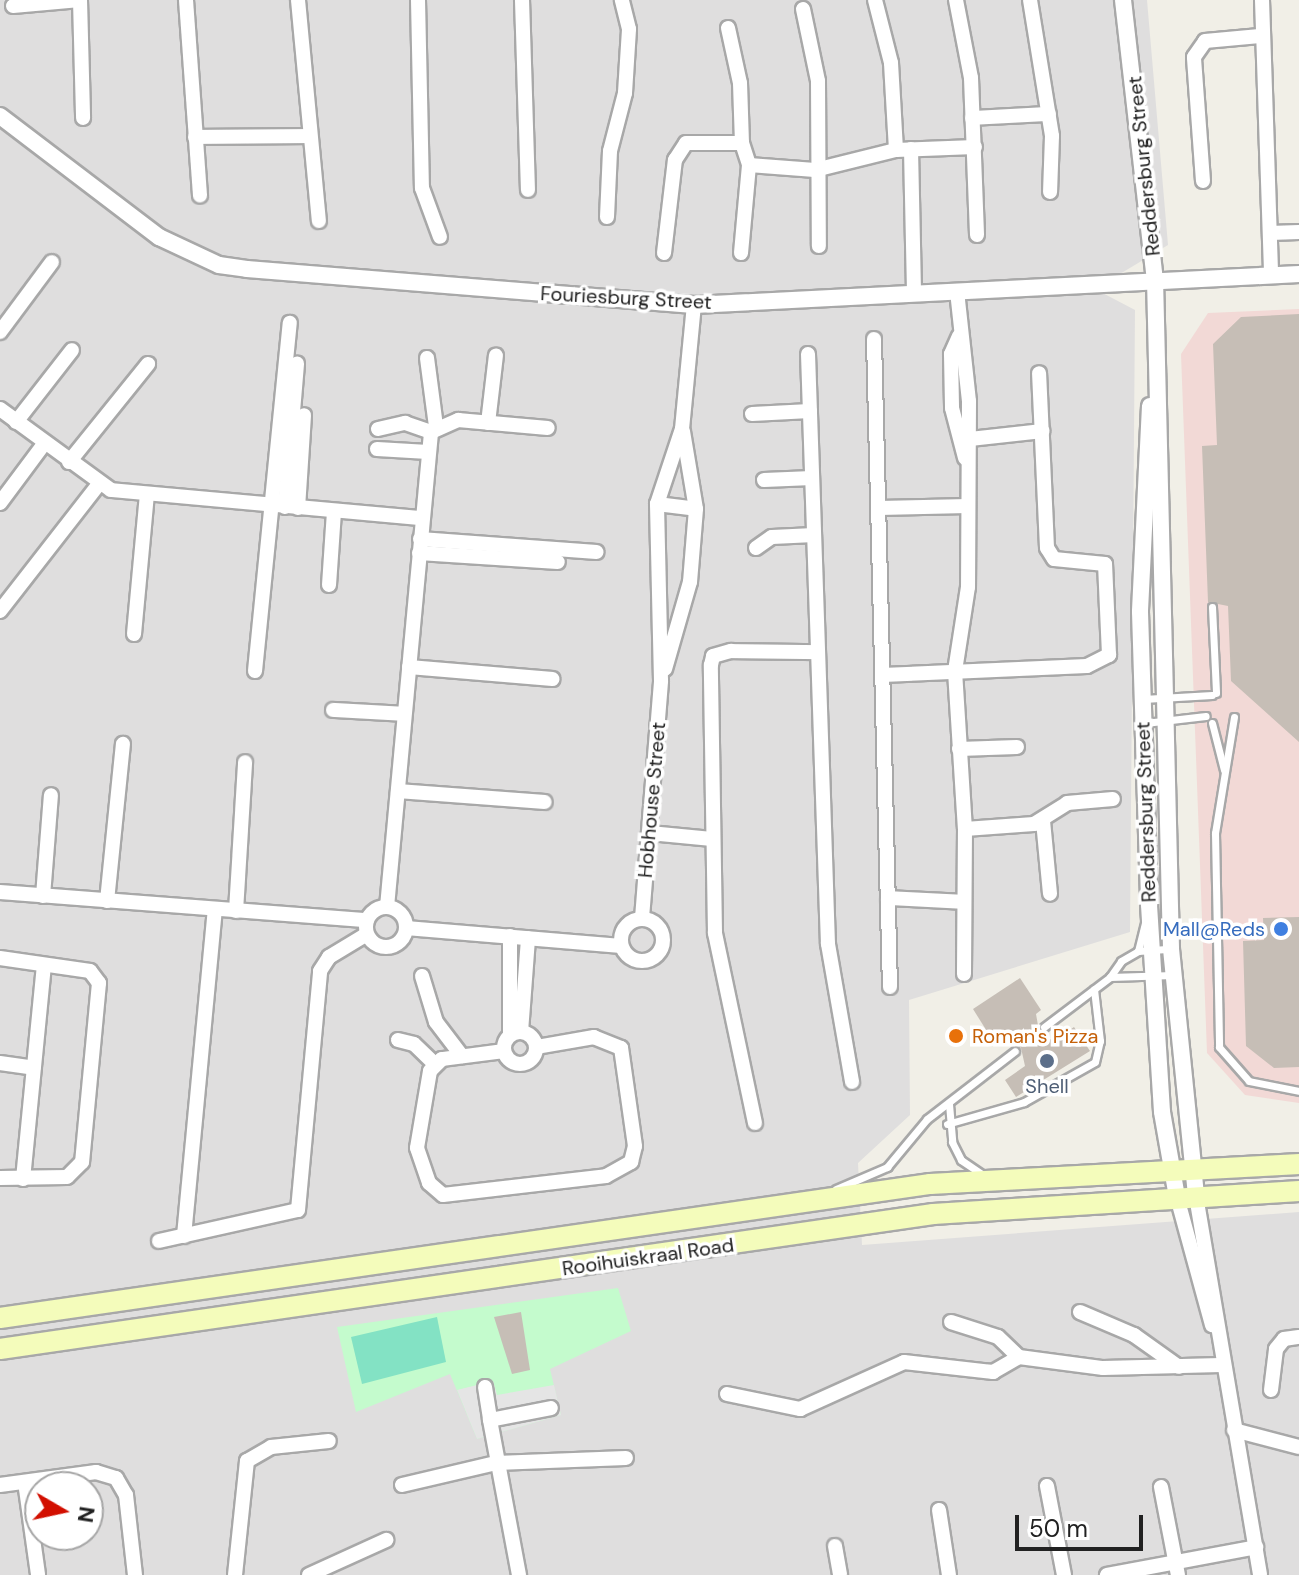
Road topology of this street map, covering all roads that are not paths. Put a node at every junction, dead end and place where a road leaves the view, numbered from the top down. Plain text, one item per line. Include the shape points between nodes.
1 (186, 0) edge
2 (298, 0) edge
3 (418, 0) edge
4 (522, 0) edge
5 (622, 0) edge
6 (875, 0) edge
7 (956, 0) edge
8 (1030, 0) edge
9 (1123, 0) edge
10 (1262, 0) edge
11 (13, 6) dead end
12 (803, 9) dead end
13 (728, 28) dead end
14 (1260, 36) junction
15 (1049, 114) junction
16 (0, 116) edge
17 (83, 118) dead end
18 (972, 118) junction
19 (307, 136) junction
20 (195, 137) junction
21 (742, 143) junction
22 (975, 147) junction
23 (904, 150) junction
24 (749, 165) junction
25 (815, 170) junction
26 (1203, 181) dead end
27 (528, 190) dead end
28 (1050, 192) dead end
29 (200, 195) dead end
30 (607, 217) dead end
31 (319, 221) dead end
32 (1299, 232) edge
33 (1270, 233) junction
34 (977, 235) dead end
35 (440, 237) dead end
36 (819, 246) dead end
37 (664, 253) dead end
38 (741, 253) dead end
39 (52, 262) dead end
40 (1299, 274) edge
41 (1271, 275) junction
42 (1155, 279) junction
43 (957, 291) junction
44 (914, 293) junction
45 (694, 305) junction
46 (290, 323) dead end
47 (0, 332) edge
48 (959, 336) junction
49 (874, 339) dead end
50 (72, 350) dead end
51 (808, 354) dead end
52 (496, 355) dead end
53 (427, 358) dead end
54 (148, 364) dead end
55 (297, 364) dead end
56 (1039, 373) dead end
57 (1154, 380) junction
58 (968, 383) junction
59 (951, 384) junction
60 (0, 409) edge
61 (810, 411) junction
62 (752, 414) dead end
63 (304, 415) dead end
64 (16, 422) junction
65 (488, 423) junction
66 (548, 428) dead end
67 (378, 429) dead end
68 (434, 429) junction
69 (682, 429) junction
70 (1043, 431) junction
71 (962, 440) junction
72 (44, 444) junction
73 (377, 449) dead end
74 (428, 452) junction
75 (69, 462) junction
76 (812, 478) junction
77 (764, 480) dead end
78 (99, 484) junction
79 (147, 495) junction
80 (0, 503) edge
81 (657, 504) junction
82 (968, 506) junction
83 (285, 507) junction
84 (879, 508) junction
85 (696, 509) junction
86 (334, 511) junction
87 (421, 518) junction
88 (814, 535) junction
89 (419, 546) junction
90 (756, 548) dead end
91 (597, 552) dead end
92 (558, 562) dead end
93 (329, 585) dead end
94 (1212, 607) dead end
95 (0, 611) edge
96 (134, 634) dead end
97 (817, 652) junction
98 (409, 667) junction
99 (255, 671) dead end
100 (955, 671) junction
101 (882, 675) junction
102 (553, 679) dead end
103 (661, 681) junction
104 (1165, 698) junction
105 (1143, 699) junction
106 (333, 710) dead end
107 (404, 714) junction
108 (1206, 716) dead end
109 (1234, 717) dead end
110 (1166, 721) junction
111 (1212, 723) dead end
112 (1144, 724) junction
113 (123, 744) dead end
114 (1017, 747) dead end
115 (959, 749) junction
116 (245, 762) dead end
117 (1224, 773) junction
118 (398, 791) junction
119 (51, 795) dead end
120 (1113, 799) dead end
121 (545, 802) dead end
122 (1043, 821) junction
123 (965, 829) junction
124 (649, 833) junction
125 (713, 839) junction
126 (0, 894) edge
127 (1050, 894) dead end
128 (43, 896) junction
129 (888, 898) junction
130 (107, 901) junction
131 (964, 902) junction
132 (387, 907) junction
133 (215, 910) junction
134 (236, 911) junction
135 (642, 918) junction
136 (367, 927) junction
137 (406, 928) junction
138 (510, 936) junction
139 (528, 938) junction
140 (621, 946) junction
141 (1171, 949) junction
142 (1144, 951) junction
143 (0, 958) edge
144 (44, 965) junction
145 (964, 974) dead end
146 (1173, 975) junction
147 (422, 976) dead end
148 (1110, 977) junction
149 (1152, 977) junction
150 (890, 987) dead end
151 (1094, 989) junction
152 (1044, 1027) dead end
153 (516, 1034) junction
154 (398, 1040) dead end
155 (536, 1047) junction
156 (504, 1051) junction
157 (1015, 1051) dead end
158 (462, 1056) junction
159 (0, 1063) edge
160 (435, 1064) junction
161 (34, 1068) junction
162 (852, 1082) dead end
163 (1299, 1091) edge
164 (949, 1104) junction
165 (755, 1123) dead end
166 (947, 1124) junction
167 (1299, 1164) edge
168 (1193, 1166) junction
169 (1171, 1168) junction
170 (0, 1178) edge
171 (987, 1178) junction
172 (23, 1179) junction
173 (1299, 1191) edge
174 (1186, 1196) junction
175 (804, 1202) junction
176 (184, 1236) junction
177 (159, 1241) dead end
178 (1080, 1312) dead end
179 (0, 1318) edge
180 (951, 1322) dead end
181 (1299, 1337) edge
182 (0, 1349) edge
183 (1019, 1357) junction
184 (1221, 1365) junction
185 (1179, 1367) junction
186 (485, 1387) dead end
187 (1271, 1390) dead end
188 (727, 1394) dead end
189 (551, 1408) dead end
190 (490, 1420) junction
191 (1234, 1430) junction
192 (329, 1441) dead end
193 (1299, 1447) edge
194 (626, 1458) dead end
195 (496, 1463) junction
196 (104, 1474) edge
197 (24, 1482) edge
198 (0, 1485) edge
199 (402, 1485) dead end
200 (1047, 1486) dead end
201 (1161, 1487) dead end
202 (939, 1510) dead end
203 (386, 1540) dead end
204 (835, 1546) dead end
205 (1256, 1547) junction
206 (35, 1551) edge
207 (1177, 1568) edge
208 (38, 1575) edge
209 (135, 1575) edge
210 (235, 1575) edge
211 (309, 1575) edge
212 (519, 1575) edge
213 (840, 1575) edge
214 (949, 1575) edge
215 (1064, 1575) edge
216 (1107, 1575) edge
217 (1260, 1575) edge

1 - 20 street
2 - 19 street
3 - 35 street via 422,188
4 - 27 street
5 - 30 street via 629,29 625,93 610,151
6 - 23 street
7 - 18 street
8 - 15 street
9 - 42 street, Reddersburg Street
10 - 14 street
11 - 17 street via 80,0
12 - 25 street via 817,69
13 - 21 street via 740,83
14 - 26 street via 1205,41 1194,57
14 - 33 street
15 - 18 street
15 - 28 street
16 - 45 street, Fouriesburg Street via 159,237 219,265
18 - 22 street
19 - 20 street
19 - 31 street
20 - 29 street
21 - 24 street
21 - 37 street via 680,147
22 - 23 street
22 - 34 street
23 - 25 street
23 - 44 street
24 - 25 street
24 - 38 street
25 - 36 street
32 - 33 street
33 - 41 street
39 - 47 street
40 - 41 street, Fouriesburg Street
41 - 42 street, Fouriesburg Street
42 - 43 street, Fouriesburg Street
42 - 57 street, Reddersburg Street
43 - 44 street, Fouriesburg Street
43 - 48 street
44 - 45 street, Fouriesburg Street
45 - 69 street, Hobhouse Street
46 - 83 street
48 - 58 street
48 - 59 street via 951,354
49 - 84 street
50 - 64 street
51 - 61 street
52 - 65 street
53 - 68 street
54 - 75 street
55 - 83 street
56 - 70 street
57 - 104 street, Reddersburg Street
57 - 105 street, Reddersburg Street via 1142,509
58 - 59 street
58 - 71 street
59 - 71 street
60 - 64 street
61 - 62 street
61 - 76 street
63 - 83 street
64 - 72 street
65 - 66 street
65 - 68 street
67 - 68 street via 405,423
68 - 74 street
69 - 81 street, Hobhouse Street
69 - 85 street, Hobhouse Street
70 - 71 street
70 - 100 street via 1047,548 1054,559 1105,564 1109,655 1099,665
71 - 82 street
72 - 75 street
72 - 80 street
73 - 74 street
74 - 87 street
75 - 78 street
76 - 77 street
76 - 88 street
78 - 79 street
78 - 95 street
79 - 83 street
79 - 96 street
81 - 85 street
81 - 103 street, Hobhouse Street
82 - 84 street
82 - 100 street via 968,587
83 - 86 street
83 - 99 street
84 - 101 street
85 - 103 street, Hobhouse Street via 690,582
86 - 87 street
86 - 93 street
87 - 89 street
88 - 90 street via 772,537
88 - 97 street
89 - 91 street
89 - 92 street
89 - 98 street
94 - 104 lane via 1214,694
97 - 125 street via 713,656
97 - 162 street via 828,944
98 - 102 street
98 - 107 street
100 - 101 street
100 - 115 street
101 - 129 street
103 - 124 street, Hobhouse Street
104 - 105 lane
104 - 110 street, Reddersburg Street
105 - 112 street, Reddersburg Street
106 - 107 street
107 - 118 street
108 - 110 lane
109 - 117 lane
110 - 112 lane
110 - 141 street, Reddersburg Street
111 - 117 lane
112 - 142 street, Reddersburg Street via 1149,905
113 - 130 street
114 - 115 street
115 - 123 street
116 - 134 street
117 - 163 lane via 1215,833 1219,1047 1249,1081
118 - 121 street
118 - 132 street
119 - 128 street
120 - 122 street via 1067,803
122 - 123 street
122 - 127 street
123 - 131 street
124 - 125 street
124 - 135 street, Hobhouse Street
125 - 165 street via 717,950
126 - 128 street
128 - 130 street
129 - 131 street
129 - 150 street
130 - 133 street
131 - 145 street
132 - 136 street
132 - 137 street via 399,911
133 - 134 street
133 - 176 street
134 - 136 street
135 - 140 street via 623,929
135 - 140 street via 661,931 659,952 637,961
136 - 137 street via 389,948
136 - 176 street via 329,957 320,971 298,1210
137 - 138 street
138 - 139 street
138 - 153 street
139 - 140 street
139 - 153 street
141 - 142 lane
141 - 146 street, Reddersburg Street
142 - 148 lane
142 - 149 street, Reddersburg Street
143 - 144 street
144 - 161 street
144 - 172 street via 98,977 86,1144 72,1174
146 - 149 lane
146 - 168 street, Reddersburg Street
147 - 158 street via 436,1022
148 - 149 lane
148 - 151 lane
149 - 169 street, Reddersburg Street
151 - 152 lane
151 - 166 lane via 1100,1041 1095,1062 1024,1102
153 - 155 street
153 - 156 street
154 - 160 street via 414,1044
155 - 156 street via 522,1064
155 - 160 street via 594,1037 621,1048 635,1146 622,1171 443,1195 429,1183 417,1148
156 - 158 street
157 - 164 lane
158 - 160 street
159 - 161 street
161 - 172 street
164 - 166 lane
164 - 175 lane via 916,1129 887,1167
166 - 171 lane via 961,1160
167 - 168 main road, Rooihuiskraal Road
168 - 169 main road, Rooihuiskraal Road
168 - 174 street, Reddersburg Street
169 - 171 main road, Rooihuiskraal Road
169 - 174 street, Reddersburg Street
170 - 172 street
171 - 175 main road, Rooihuiskraal Road
173 - 174 main road, Rooihuiskraal Road
174 - 182 main road, Rooihuiskraal Road via 933,1214
174 - 184 street, Reddersburg Street
175 - 179 main road, Rooihuiskraal Road
176 - 177 street
178 - 185 street via 1134,1335
180 - 183 street via 998,1337
181 - 187 street via 1284,1339 1276,1349
183 - 185 street via 1103,1368
183 - 188 street via 993,1372 893,1362 800,1409
184 - 185 street
184 - 191 street, Reddersburg Street
186 - 190 street
189 - 190 street
190 - 195 street
191 - 193 street
191 - 205 street, Reddersburg Street
192 - 210 street via 271,1447 247,1461
194 - 195 street
195 - 199 street
195 - 212 street
196 - 209 street via 116,1478 126,1495
197 - 198 street
200 - 215 street
201 - 207 street
202 - 214 street
203 - 211 street
204 - 213 street
205 - 207 street
205 - 217 street, Reddersburg Street
206 - 208 street
207 - 216 street

